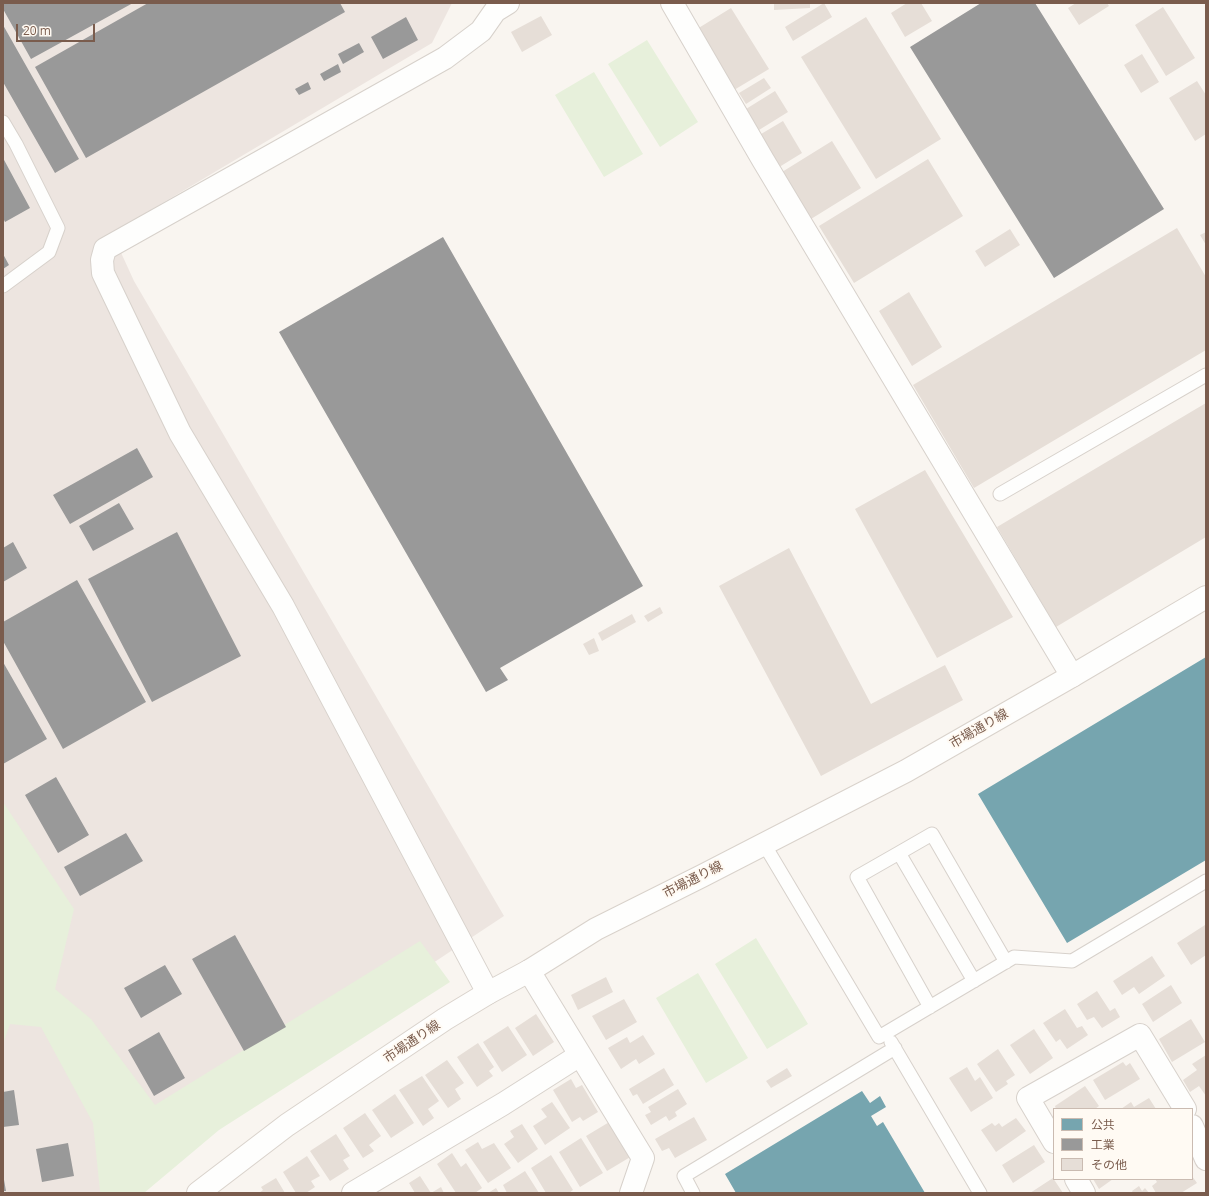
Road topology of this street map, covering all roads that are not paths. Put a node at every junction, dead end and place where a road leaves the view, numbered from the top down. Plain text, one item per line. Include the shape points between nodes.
1 (508, 3) edge
2 (672, 3) edge
3 (3, 122) edge
4 (3, 286) edge
5 (1206, 375) edge
6 (1000, 494) dead end
7 (1206, 597) edge
8 (1072, 676) junction
9 (764, 844) junction
10 (899, 853) junction
11 (1206, 881) edge
12 (1006, 962) junction
13 (529, 971) junction
14 (974, 981) junction
15 (488, 993) junction
16 (930, 1007) junction
17 (886, 1033) junction
18 (895, 1048) junction
19 (580, 1055) junction
20 (1184, 1108) edge
21 (1193, 1128) edge
22 (1053, 1140) edge
23 (1206, 1159) edge
24 (1077, 1180) edge
25 (628, 1189) edge
26 (198, 1193) edge
27 (353, 1193) edge
28 (693, 1193) edge
29 (980, 1193) edge
30 (1084, 1193) edge

1 - 15 street via 495,11 481,31 445,58 106,249 102,260 103,273 180,433 283,606
2 - 8 street
3 - 4 lane via 58,228 49,252
5 - 6 lane
7 - 8 street, 市場通り線
8 - 9 street, 市場通り線 via 906,771
9 - 13 street, 市場通り線 via 596,929
9 - 17 lane via 879,1037
10 - 12 lane via 932,834
10 - 14 lane
10 - 16 lane via 857,877
11 - 12 lane via 1072,961 1014,957
12 - 14 lane
13 - 15 street, 市場通り線
13 - 19 street
14 - 16 lane
15 - 26 street, 市場通り線 via 287,1125
16 - 17 lane
17 - 18 lane
18 - 28 lane via 684,1176
18 - 29 lane
19 - 25 street via 643,1158
19 - 27 street
20 - 22 street via 1140,1036 1028,1098
21 - 23 street
24 - 30 street

